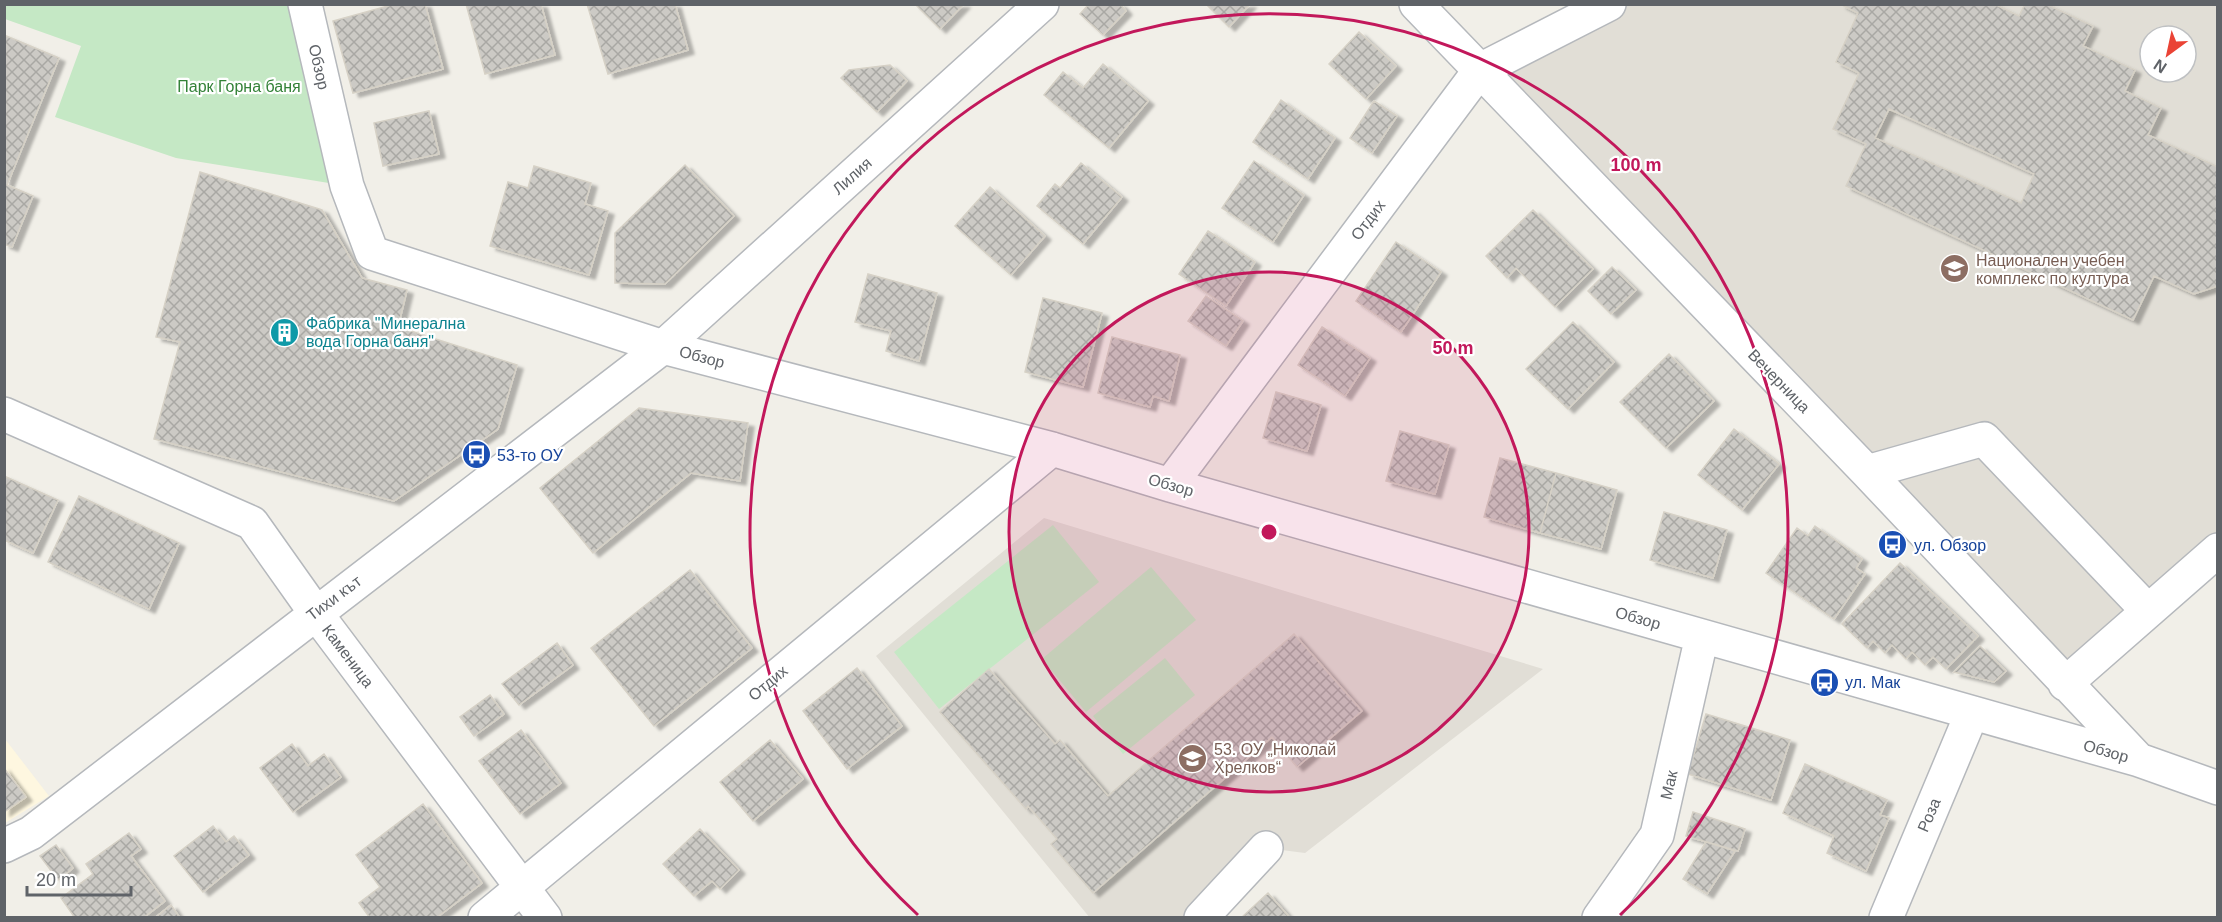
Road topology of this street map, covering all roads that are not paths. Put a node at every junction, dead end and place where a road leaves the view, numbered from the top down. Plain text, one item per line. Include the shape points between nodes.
1 (1042, 4) edge
2 (1416, 4) edge
3 (1609, 4) edge
4 (306, 5) edge
5 (1480, 70) junction
6 (663, 347) junction
7 (4, 414) edge
8 (1052, 449) junction
9 (1867, 472) junction
10 (1170, 485) junction
11 (2217, 549) edge
12 (2148, 611) junction
13 (315, 612) junction
14 (1702, 636) junction
15 (2065, 684) junction
16 (1972, 713) junction
17 (2139, 760) junction
18 (2217, 788) edge
19 (4, 846) edge
20 (1266, 848) dead end
21 (522, 886) junction
22 (485, 918) edge
23 (545, 918) edge
24 (1201, 918) edge
25 (1599, 918) edge
26 (1886, 918) edge

1 - 6 street, Лилия
2 - 5 street, Вечерница
3 - 5 street, Отдих
4 - 6 street, Обзор via 347,186 372,252
5 - 9 street, Вечерница
5 - 10 street, Отдих
6 - 8 street, Обзор
6 - 13 street, Тихи кът
7 - 13 street, Каменица via 252,523
8 - 10 street, Обзор
8 - 21 street, Отдих
9 - 12 street via 1984,439
9 - 15 street, Вечерница
10 - 14 street, Обзор
11 - 12 street
12 - 15 street
13 - 19 street, Тихи кът via 31,833
13 - 21 street, Каменица
14 - 16 street, Обзор
14 - 25 street, Мак via 1657,835
15 - 17 street, Вечерница
16 - 17 street, Обзор
16 - 26 street, Роза
17 - 18 street, Обзор
20 - 24 street
21 - 22 street, Отдих
21 - 23 street, Каменица

